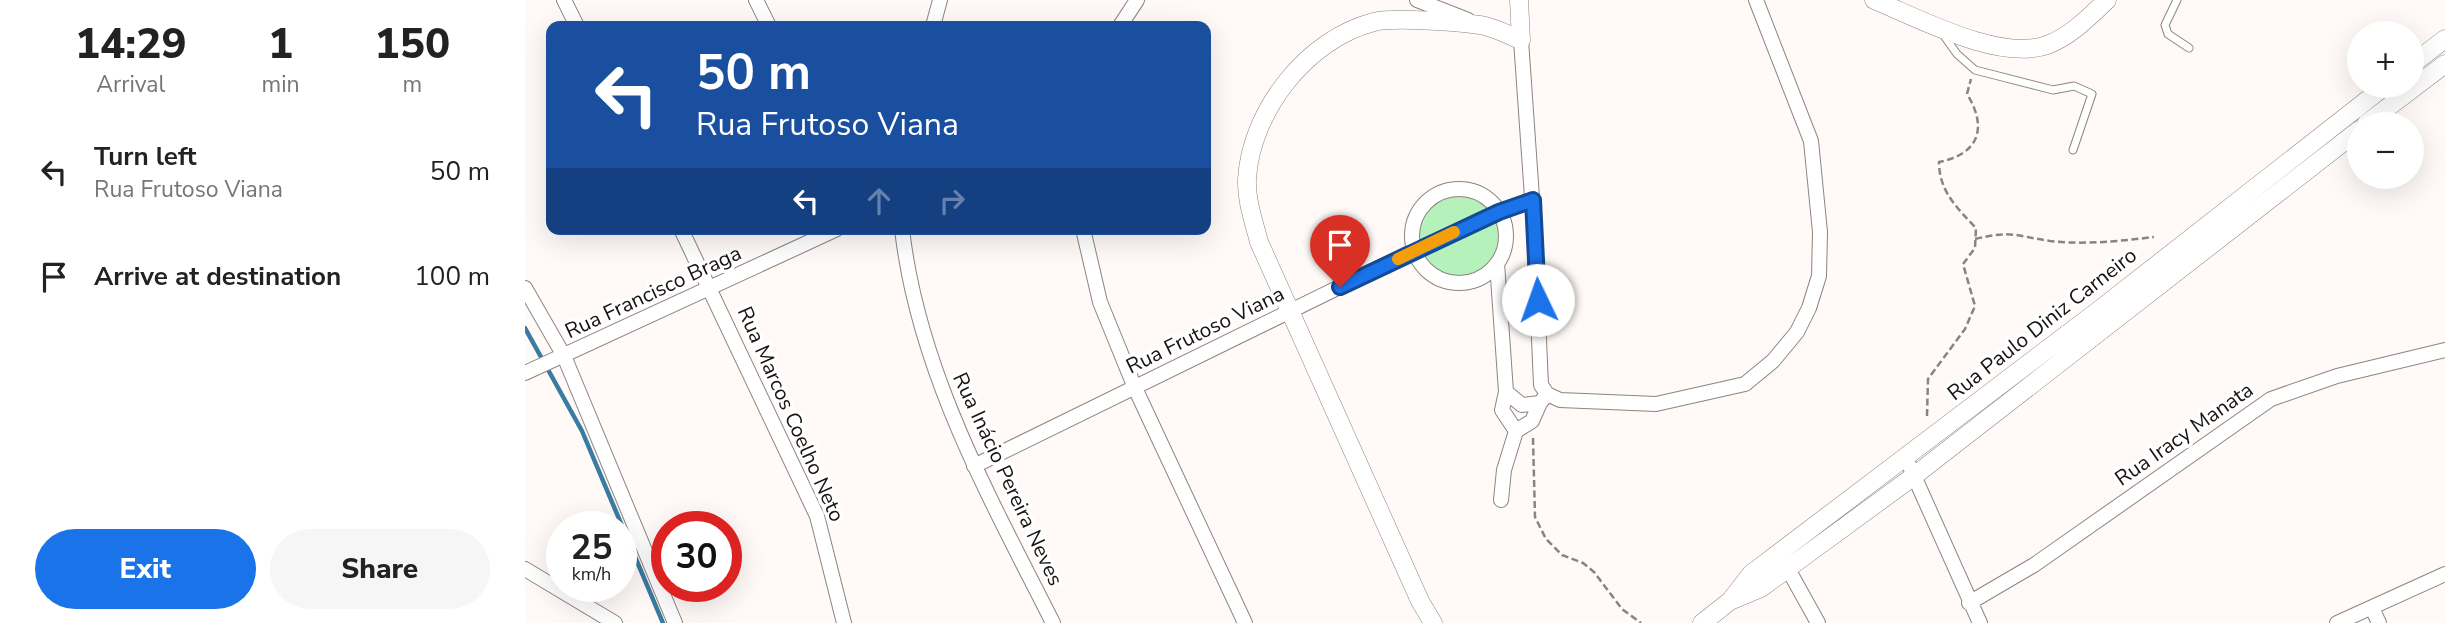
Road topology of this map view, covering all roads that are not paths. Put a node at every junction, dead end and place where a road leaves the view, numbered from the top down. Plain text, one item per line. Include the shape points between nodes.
1 (564, 0) edge
2 (940, 0) edge
3 (1137, 0) edge
4 (1417, 0) edge
5 (1519, 0) edge
6 (1756, 0) edge
7 (1874, 0) edge
8 (2107, 0) edge
9 (2176, 0) edge
10 (760, 3) edge
11 (574, 21) edge
12 (767, 21) edge
13 (934, 21) edge
14 (1123, 21) edge
15 (1483, 25) junction
16 (1938, 27) junction
17 (2445, 39) edge
18 (1521, 40) junction
19 (2189, 48) dead end
20 (2424, 55) edge
21 (2445, 64) edge
22 (2370, 98) edge
23 (2382, 112) edge
24 (2347, 139) edge
25 (2073, 150) dead end
26 (1533, 200) junction
27 (1499, 212) junction
28 (684, 235) edge
29 (824, 235) edge
30 (903, 235) edge
31 (1084, 235) edge
32 (1413, 251) junction
33 (1497, 262) junction
34 (525, 288) edge
35 (711, 289) junction
36 (2103, 307) junction
37 (1290, 311) junction
38 (2113, 323) junction
39 (2445, 351) edge
40 (562, 357) junction
41 (525, 373) edge
42 (1135, 388) junction
43 (1506, 392) junction
44 (1543, 399) junction
45 (1516, 431) junction
46 (1906, 458) junction
47 (974, 466) junction
48 (1914, 476) junction
49 (1501, 500) dead end
50 (1784, 561) junction
51 (525, 569) edge
52 (2445, 574) edge
53 (1969, 603) junction
54 (2372, 608) junction
55 (615, 623) edge
56 (675, 623) edge
57 (845, 623) edge
58 (1053, 623) edge
59 (1245, 623) edge
60 (1433, 623) edge
61 (1702, 623) edge
62 (1818, 623) edge
63 (1980, 623) edge
64 (2337, 623) edge
65 (2379, 623) edge

1 - 11 street
2 - 13 street
3 - 14 street
4 - 15 street
5 - 18 street
6 - 44 street via 1807,132 1816,172 1819,276 1797,332 1773,361 1745,384 1656,404
7 - 16 street
8 - 16 street via 2076,29 2046,46 2012,48
9 - 19 lane via 2165,25 2168,34
10 - 12 street
15 - 18 street
15 - 37 street via 1377,21 1352,29 1313,55 1278,94 1259,126 1247,181 1259,242
16 - 25 lane via 1957,54 1975,69 2053,90 2074,86 2092,94
17 - 20 street
18 - 26 street
21 - 23 street
22 - 36 street, Rua Paulo Diniz Carneiro
24 - 38 street, Rua Paulo Diniz Carneiro
26 - 27 street, Rua Frutoso Viana
26 - 44 street
27 - 32 street, Rua Frutoso Viana
27 - 32 street via 1487,199 1469,191 1438,194 1422,208 1412,227
27 - 33 street via 1505,229
28 - 35 street, Rua Marcos Coelho Neto
29 - 35 street, Rua Francisco Braga
30 - 47 street, Rua Inácio Pereira Neves via 907,275 936,373
31 - 42 street via 1100,302
32 - 33 street via 1422,267 1439,280 1460,284 1481,278
32 - 37 street, Rua Frutoso Viana
33 - 43 street
34 - 40 street
35 - 40 street, Rua Francisco Braga
35 - 57 street, Rua Marcos Coelho Neto via 817,516
36 - 38 street
36 - 46 street, Rua Paulo Diniz Carneiro
37 - 42 street, Rua Frutoso Viana
37 - 60 street
38 - 48 street, Rua Paulo Diniz Carneiro
39 - 53 street, Rua Iracy Manata via 2337,376 2271,399 2033,565
40 - 41 street, Rua Francisco Braga
40 - 56 street
42 - 47 street, Rua Frutoso Viana
42 - 59 street
43 - 44 street via 1522,405
43 - 45 street via 1502,410
44 - 45 street via 1532,421
45 - 49 street
46 - 48 street
46 - 50 street, Rua Paulo Diniz Carneiro
47 - 58 street, Rua Inácio Pereira Neves
48 - 50 street, Rua Paulo Diniz Carneiro
48 - 53 street
50 - 61 street, Rua Paulo Diniz Carneiro via 1761,588 1730,601
50 - 62 street
51 - 55 street
52 - 54 street
53 - 63 street
54 - 64 street
54 - 65 street

